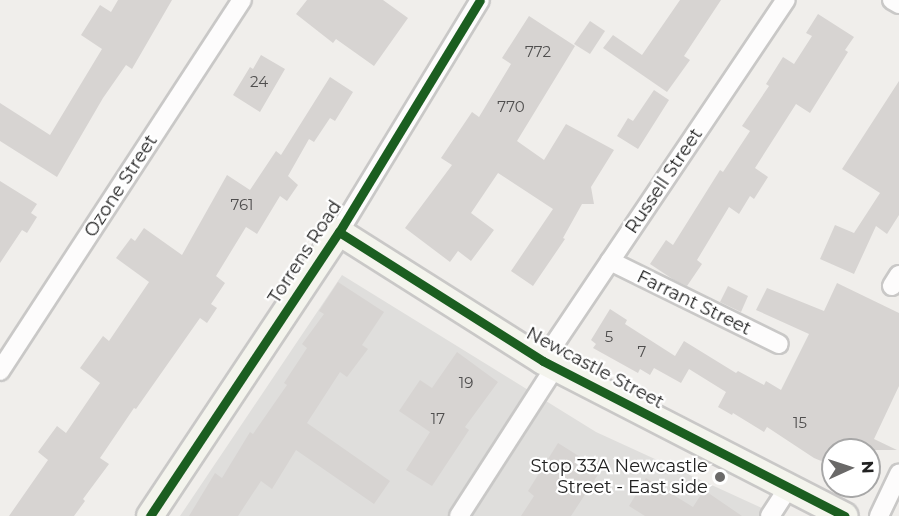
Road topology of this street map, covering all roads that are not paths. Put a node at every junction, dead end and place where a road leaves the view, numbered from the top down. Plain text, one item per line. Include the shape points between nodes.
1 (242, 0) edge
2 (786, 0) edge
3 (892, 0) edge
4 (899, 4) edge
5 (470, 5) edge
6 (339, 232) junction
7 (610, 261) junction
8 (778, 344) dead end
9 (549, 364) junction
10 (0, 371) edge
11 (899, 474) edge
12 (788, 488) junction
13 (150, 516) edge
14 (459, 516) edge
15 (770, 516) edge
16 (845, 516) edge
17 (879, 516) edge

1 - 10 street, Ozone Street
2 - 7 street, Russell Street
3 - 4 street
5 - 6 street, Torrens Road
6 - 9 street, Newcastle Street
6 - 13 street, Torrens Road
7 - 8 street, Farrant Street
7 - 9 street, Russell Street
9 - 12 street, Newcastle Street
9 - 14 street, Russell Street
11 - 17 street
12 - 15 street
12 - 16 street, Newcastle Street

